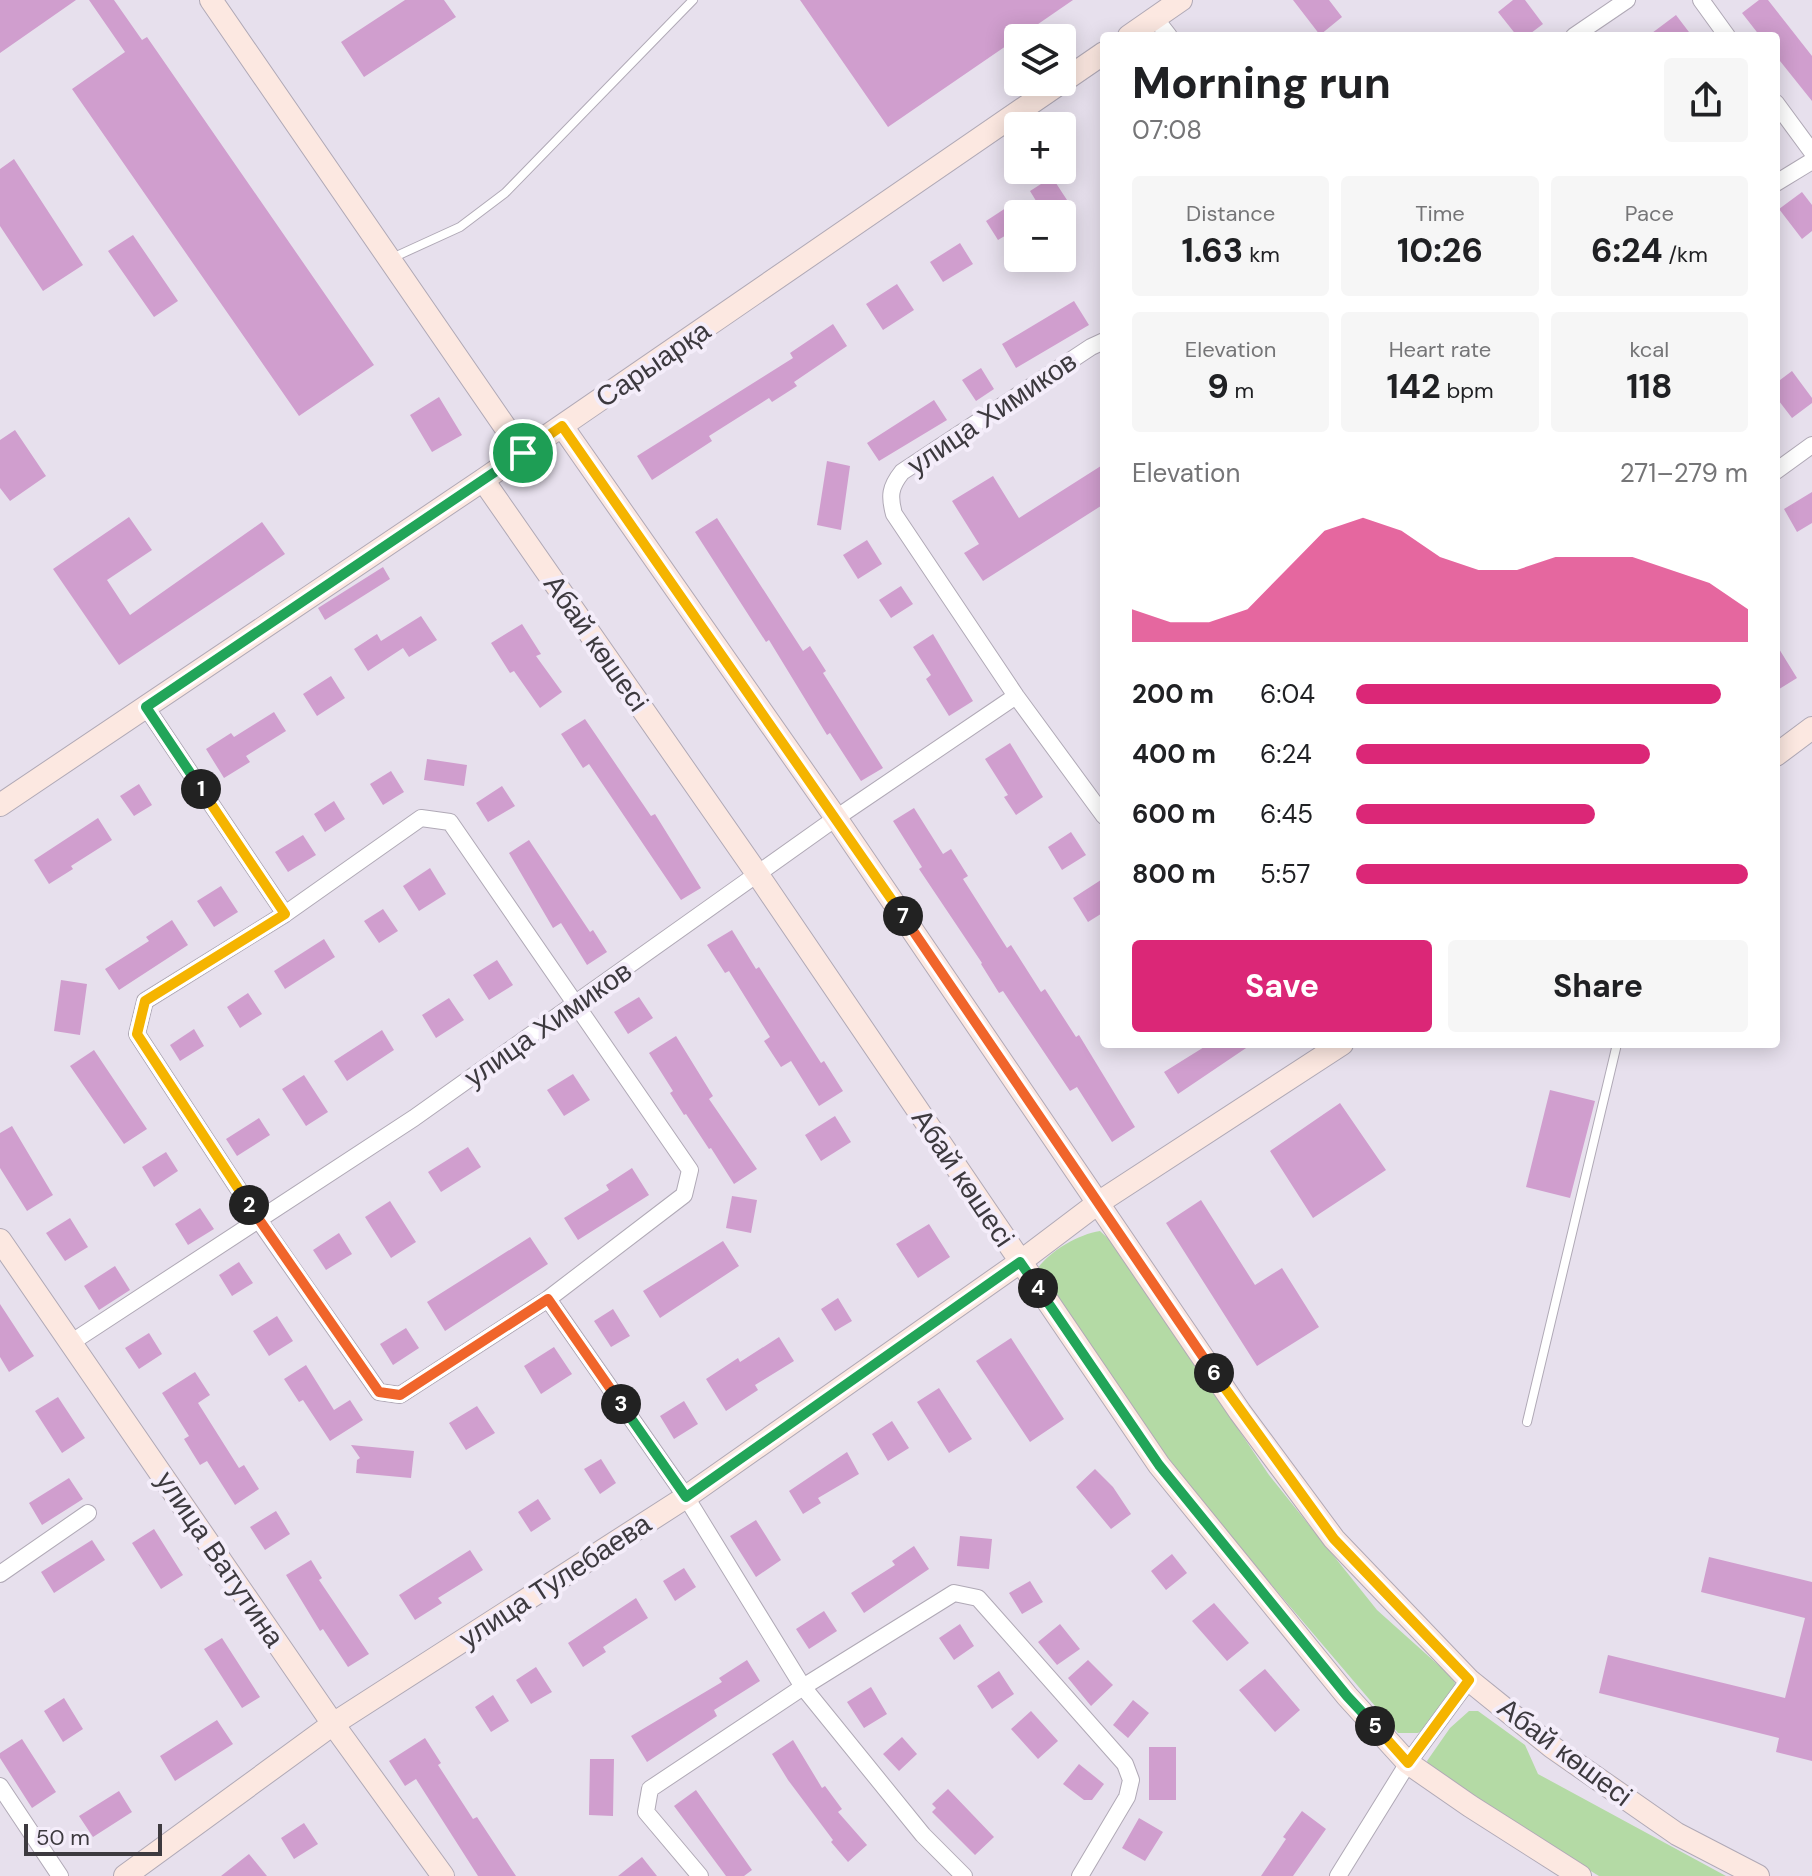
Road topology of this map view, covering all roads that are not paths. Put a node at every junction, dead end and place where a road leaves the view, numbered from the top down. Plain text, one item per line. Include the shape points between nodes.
1 (211, 0) edge
2 (693, 0) edge
3 (1181, 0) edge
4 (1627, 0) edge
5 (1701, 0) edge
6 (1162, 27) edge
7 (1580, 32) edge
8 (1724, 32) edge
9 (1100, 56) edge
10 (1780, 108) edge
11 (1812, 152) edge
12 (1812, 161) edge
13 (1780, 181) edge
14 (390, 260) junction
15 (1100, 343) edge
16 (562, 426) junction
17 (1812, 445) edge
18 (523, 453) junction
19 (1780, 468) edge
20 (483, 480) junction
21 (1016, 696) junction
22 (146, 707) junction
23 (1812, 728) edge
24 (1780, 752) edge
25 (0, 805) edge
26 (1100, 811) edge
27 (836, 818) junction
28 (758, 875) junction
29 (285, 914) junction
30 (575, 1005) junction
31 (1336, 1048) edge
32 (1616, 1048) edge
33 (1098, 1203) junction
34 (258, 1219) junction
35 (0, 1240) edge
36 (1020, 1262) junction
37 (548, 1299) junction
38 (72, 1342) junction
39 (1527, 1422) dead end
40 (686, 1497) junction
41 (88, 1513) dead end
42 (0, 1574) edge
43 (1469, 1680) junction
44 (803, 1687) junction
45 (333, 1724) junction
46 (1408, 1763) junction
47 (0, 1786) edge
48 (60, 1876) edge
49 (125, 1876) edge
50 (443, 1876) edge
51 (700, 1876) edge
52 (964, 1876) edge
53 (1080, 1876) edge
54 (1338, 1876) edge
55 (1580, 1876) edge
56 (1758, 1876) edge

1 - 14 street
2 - 14 lane via 505,193 460,227
3 - 6 street
4 - 7 street
5 - 8 street
9 - 16 street, Сарыарқа
10 - 11 street
12 - 13 street
14 - 18 street
15 - 21 street, улица Химиков via 902,472 889,498 894,514
16 - 18 street, Сарыарқа
16 - 27 street, Абай көшесі
17 - 19 street
18 - 20 street, Сарыарқа
20 - 22 street, Сарыарқа
20 - 28 street, Абай көшесі
21 - 26 street, улица Химиков
21 - 27 street, улица Химиков
22 - 25 street, Сарыарқа
22 - 29 street
23 - 24 street
27 - 28 street, улица Химиков
27 - 33 street, Абай көшесі
28 - 30 street, улица Химиков
28 - 36 street, Абай көшесі
29 - 30 street via 421,818 450,822
29 - 34 street via 145,1001 137,1034
30 - 34 street, улица Химиков
30 - 37 street via 690,1170 684,1195
31 - 33 street, улица Тулебаева
32 - 39 lane
33 - 36 street, улица Тулебаева
33 - 43 street, Абай көшесі via 1334,1539
34 - 37 street via 379,1392 400,1395
34 - 38 street, улица Химиков
35 - 38 street, улица Ватутина
36 - 40 street, улица Тулебаева
36 - 46 street, Абай көшесі via 1159,1465
37 - 40 street
38 - 45 street, улица Ватутина
40 - 44 street
40 - 45 street, улица Тулебаева
41 - 42 street
43 - 46 street
43 - 56 street, Абай көшесі via 1552,1747 1677,1834
44 - 51 street via 650,1789 646,1812
44 - 52 street via 923,1835
44 - 53 street via 954,1593 978,1598 1125,1764 1131,1780 1127,1797
45 - 49 street, улица Тулебаева
45 - 50 street, улица Ватутина
46 - 54 street
46 - 55 street, Абай көшесі
47 - 48 street

